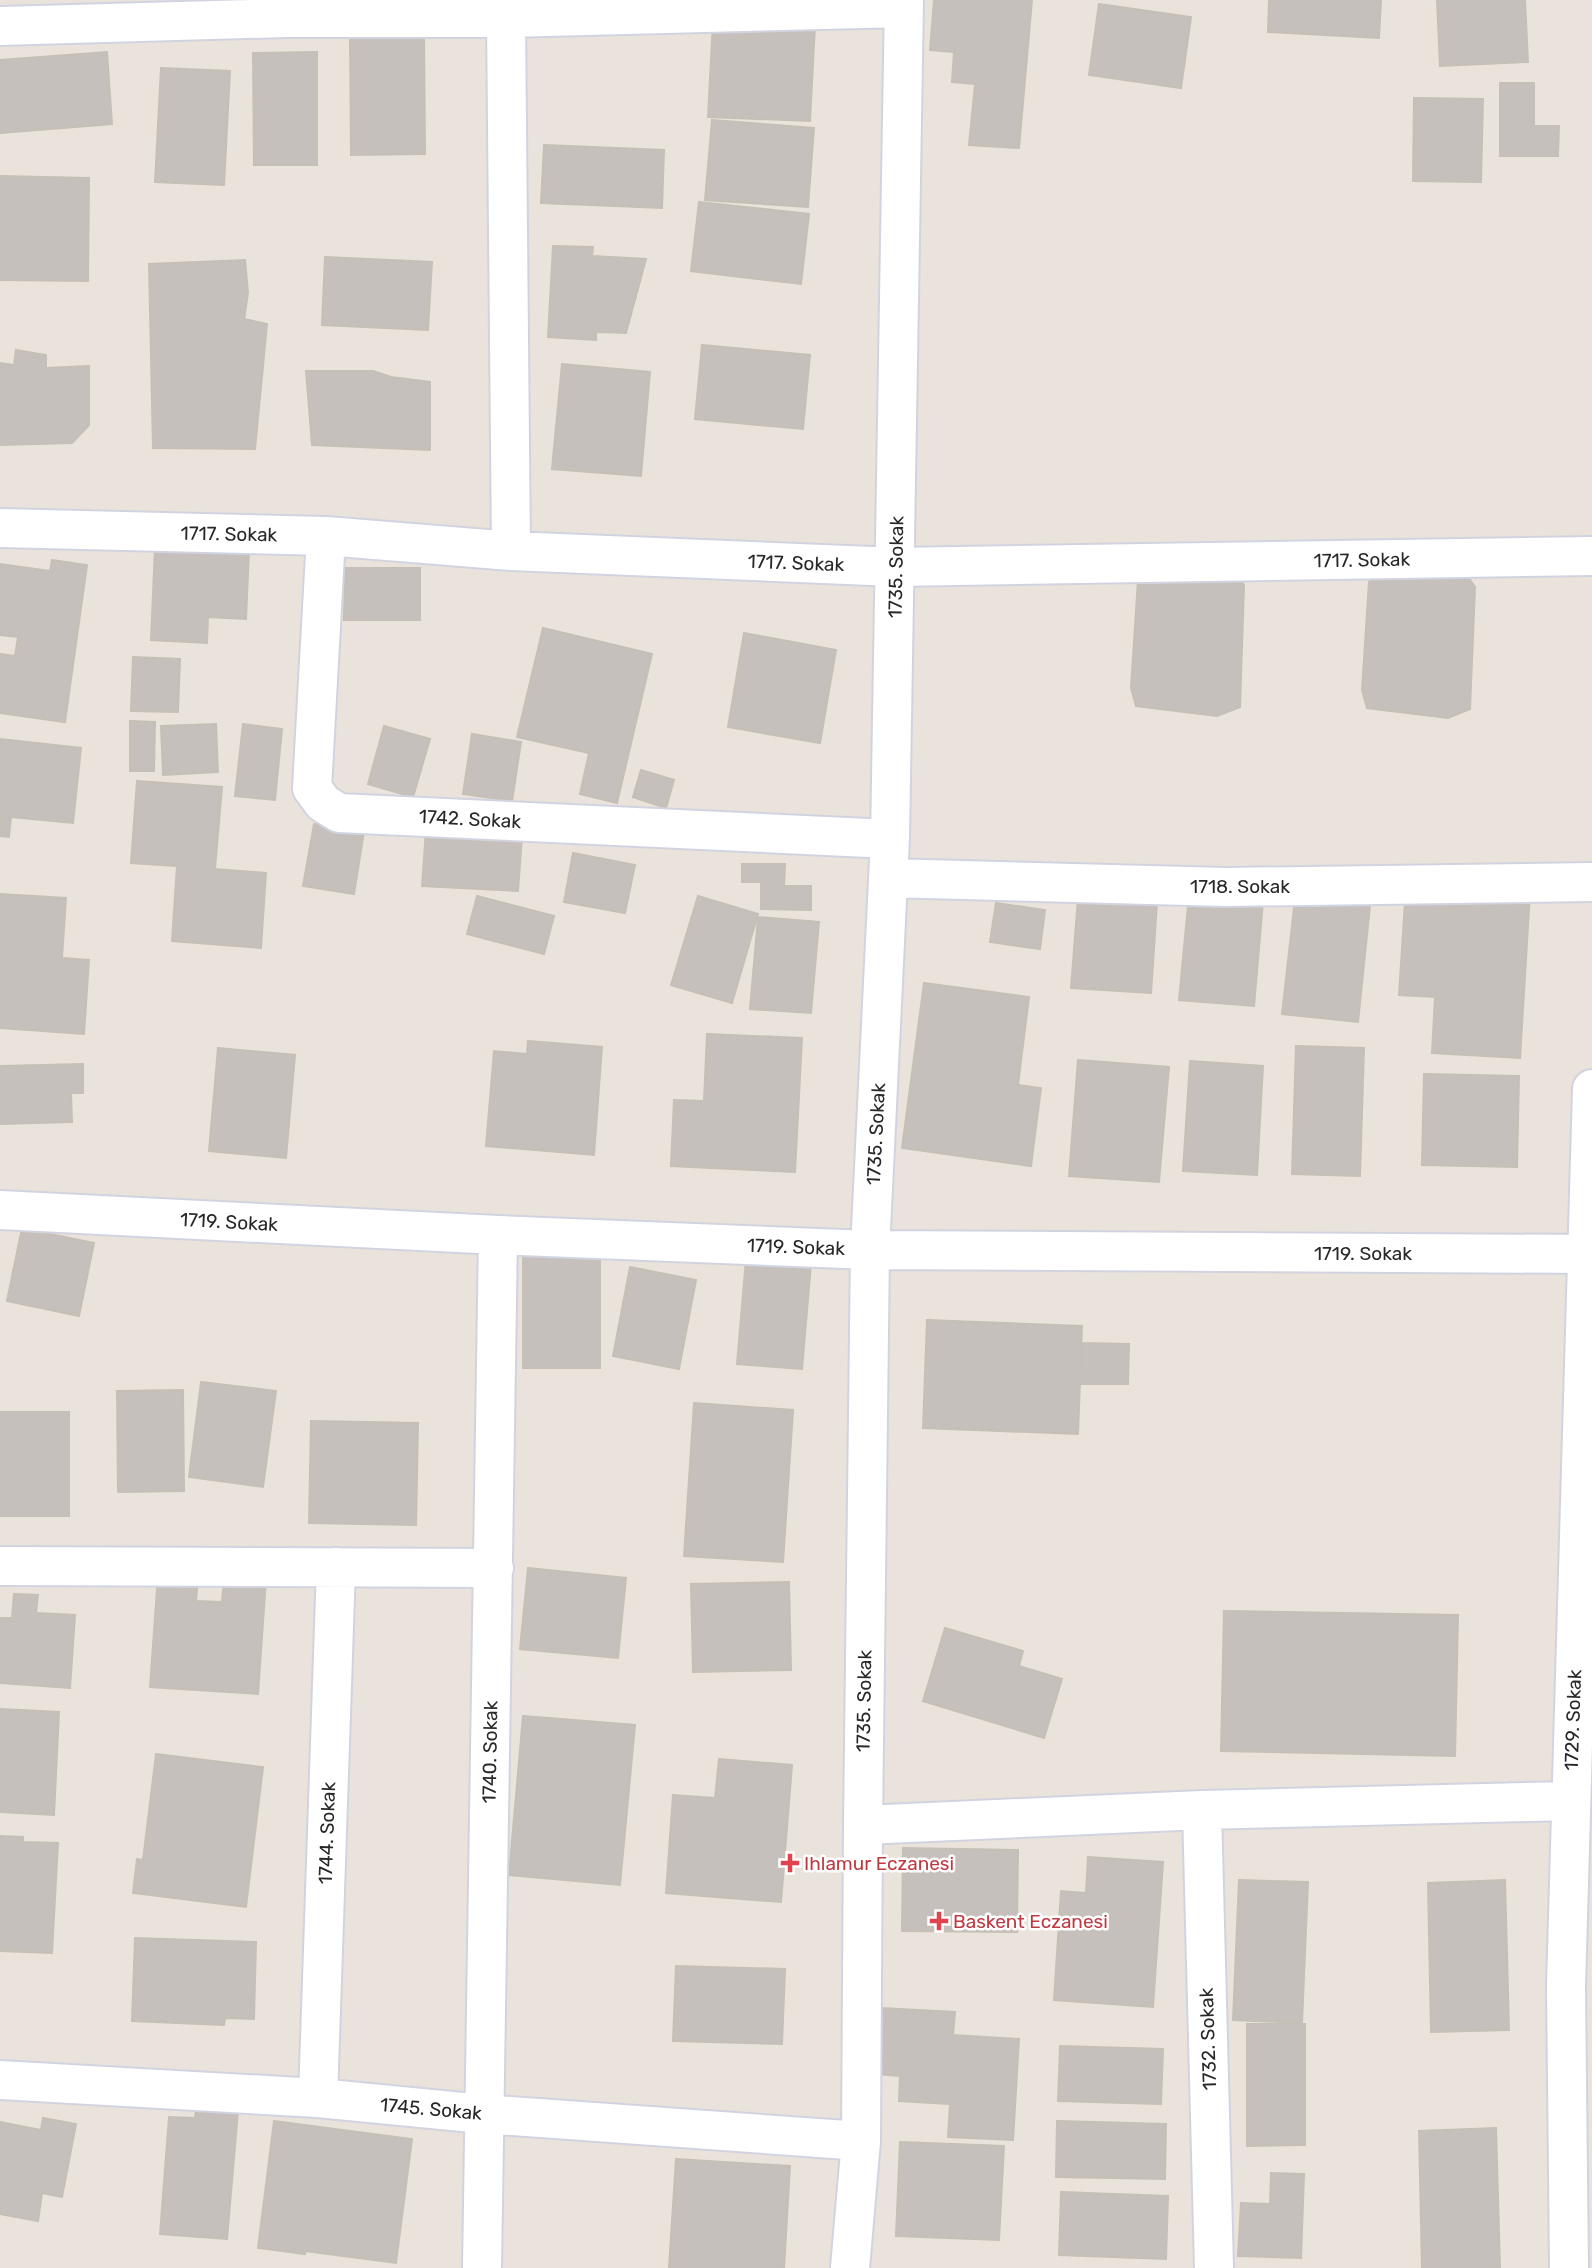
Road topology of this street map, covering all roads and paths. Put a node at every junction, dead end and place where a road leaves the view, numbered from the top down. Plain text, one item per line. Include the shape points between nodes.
1 (904, 4) edge
2 (287, 9) edge
3 (506, 18) junction
4 (0, 26) edge
5 (0, 528) edge
6 (326, 536) junction
7 (511, 551) junction
8 (1592, 556) edge
9 (896, 567) junction
10 (890, 839) junction
11 (888, 878) junction
12 (1592, 882) edge
13 (1592, 1089) edge
14 (0, 1210) edge
15 (498, 1236) junction
16 (870, 1250) junction
17 (1589, 1254) edge
18 (0, 1566) edge
19 (336, 1567) junction
20 (494, 1568) junction
21 (1570, 1801) junction
22 (1202, 1810) junction
23 (863, 1825) junction
24 (1579, 1986) edge
25 (0, 2080) edge
26 (318, 2098) junction
27 (483, 2114) junction
28 (861, 2141) junction
29 (482, 2268) edge
30 (850, 2268) edge
31 (1214, 2268) edge
32 (1569, 2268) edge

1 - 3 street
1 - 9 street, 1735. Sokak
2 - 3 street
2 - 4 street
3 - 7 street
5 - 6 street, 1717. Sokak
6 - 7 street, 1717. Sokak
6 - 10 street, 1742. Sokak via 312,788 323,803 339,813
7 - 9 street, 1717. Sokak
8 - 9 street, 1717. Sokak
9 - 10 street, 1735. Sokak
10 - 11 street, 1735. Sokak
11 - 12 street, 1718. Sokak via 1226,887
11 - 16 street, 1735. Sokak
13 - 17 street, 1729. Sokak
14 - 15 street, 1719. Sokak
15 - 16 street, 1719. Sokak
15 - 20 street, 1740. Sokak
16 - 17 street, 1719. Sokak
16 - 23 street, 1735. Sokak
17 - 21 street, 1729. Sokak
18 - 19 street
19 - 20 street
19 - 26 street, 1744. Sokak
20 - 27 street, 1740. Sokak
21 - 22 street
21 - 24 street, 1729. Sokak
22 - 23 street
22 - 31 street, 1732. Sokak
23 - 28 street, 1735. Sokak
24 - 32 street, 1729. Sokak
25 - 26 street, 1745. Sokak
26 - 27 street, 1745. Sokak
27 - 28 street, 1745. Sokak
27 - 29 street, 1740. Sokak
28 - 30 street, 1735. Sokak

